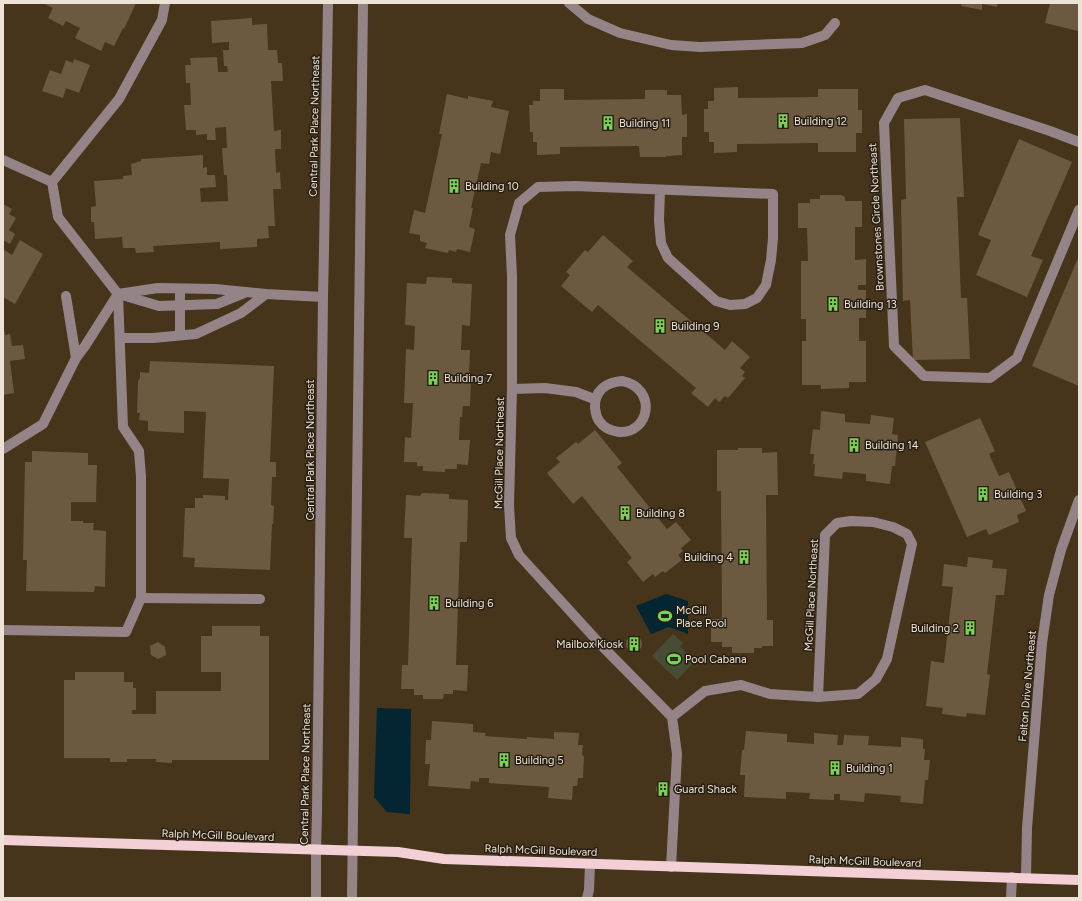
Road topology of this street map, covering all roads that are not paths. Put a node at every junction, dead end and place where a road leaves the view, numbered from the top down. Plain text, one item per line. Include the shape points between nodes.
1 (165, 3) edge
2 (328, 3) edge
3 (363, 3) edge
4 (569, 3) edge
5 (835, 23) dead end
6 (1079, 142) edge
7 (3, 160) edge
8 (52, 182) junction
9 (660, 190) junction
10 (1079, 210) edge
11 (180, 289) junction
12 (246, 292) junction
13 (118, 294) junction
14 (266, 294) junction
15 (66, 296) dead end
16 (323, 297) junction
17 (180, 305) junction
18 (180, 335) junction
19 (120, 338) junction
20 (76, 358) junction
21 (512, 389) junction
22 (594, 399) junction
23 (3, 449) edge
24 (1079, 500) edge
25 (142, 598) junction
26 (260, 599) dead end
27 (3, 630) edge
28 (818, 697) junction
29 (672, 717) junction
30 (3, 840) edge
31 (316, 850) junction
32 (352, 851) junction
33 (590, 864) junction
34 (671, 867) junction
35 (1012, 877) junction
36 (1026, 878) junction
37 (1079, 880) edge
38 (316, 898) edge
39 (352, 898) edge
40 (587, 898) edge
41 (1011, 898) edge

1 - 8 street via 162,20 119,99
2 - 16 street, Central Park Place Northeast
3 - 32 street
4 - 5 street via 588,19 620,33 671,45 700,47 802,43 825,36
6 - 10 street, Brownstones Circle Northeast via 925,90 898,98 884,123 894,346 924,376 990,378 1017,358
7 - 8 street
8 - 13 street via 58,217
9 - 9 street, McGill Place Northeast via 661,243 668,258 716,301 730,305 745,304 757,298 766,285 771,260 773,194
9 - 21 street, McGill Place Northeast via 538,187 519,203 510,234
11 - 12 street
11 - 13 street via 158,288
11 - 17 street
12 - 14 street
12 - 17 street via 217,304
13 - 17 street via 158,306
13 - 19 street
13 - 20 street
14 - 16 street
14 - 18 street via 241,313 196,334
15 - 20 street
16 - 31 street, Central Park Place Northeast
17 - 18 street
18 - 19 street
19 - 25 street via 123,427 139,452
20 - 23 street via 43,424
21 - 22 street via 545,388 576,392
21 - 29 street, McGill Place Northeast via 509,505 511,538 519,555 601,645
22 - 22 street via 606,385 630,382 640,390 645,400 644,417 632,430 614,431 600,422
24 - 36 street, Felton Drive Northeast via 1060,550 1049,595 1042,643 1027,828
25 - 26 street
25 - 27 street via 126,632
28 - 28 street, McGill Place Northeast via 825,535 837,523 851,521 873,522 893,527 907,534 912,544 887,659 876,679 858,694
28 - 29 street, McGill Place Northeast via 770,694 741,685 705,691
29 - 34 street via 677,754
30 - 31 main road, Ralph McGill Boulevard
31 - 32 main road, Ralph McGill Boulevard
31 - 38 street, Central Park Place Northeast
32 - 33 main road, Ralph McGill Boulevard via 398,852 444,859
32 - 39 street
33 - 34 main road, Ralph McGill Boulevard
33 - 40 street
34 - 35 main road, Ralph McGill Boulevard
35 - 36 main road, Ralph McGill Boulevard
35 - 41 street
36 - 37 main road, Ralph McGill Boulevard

